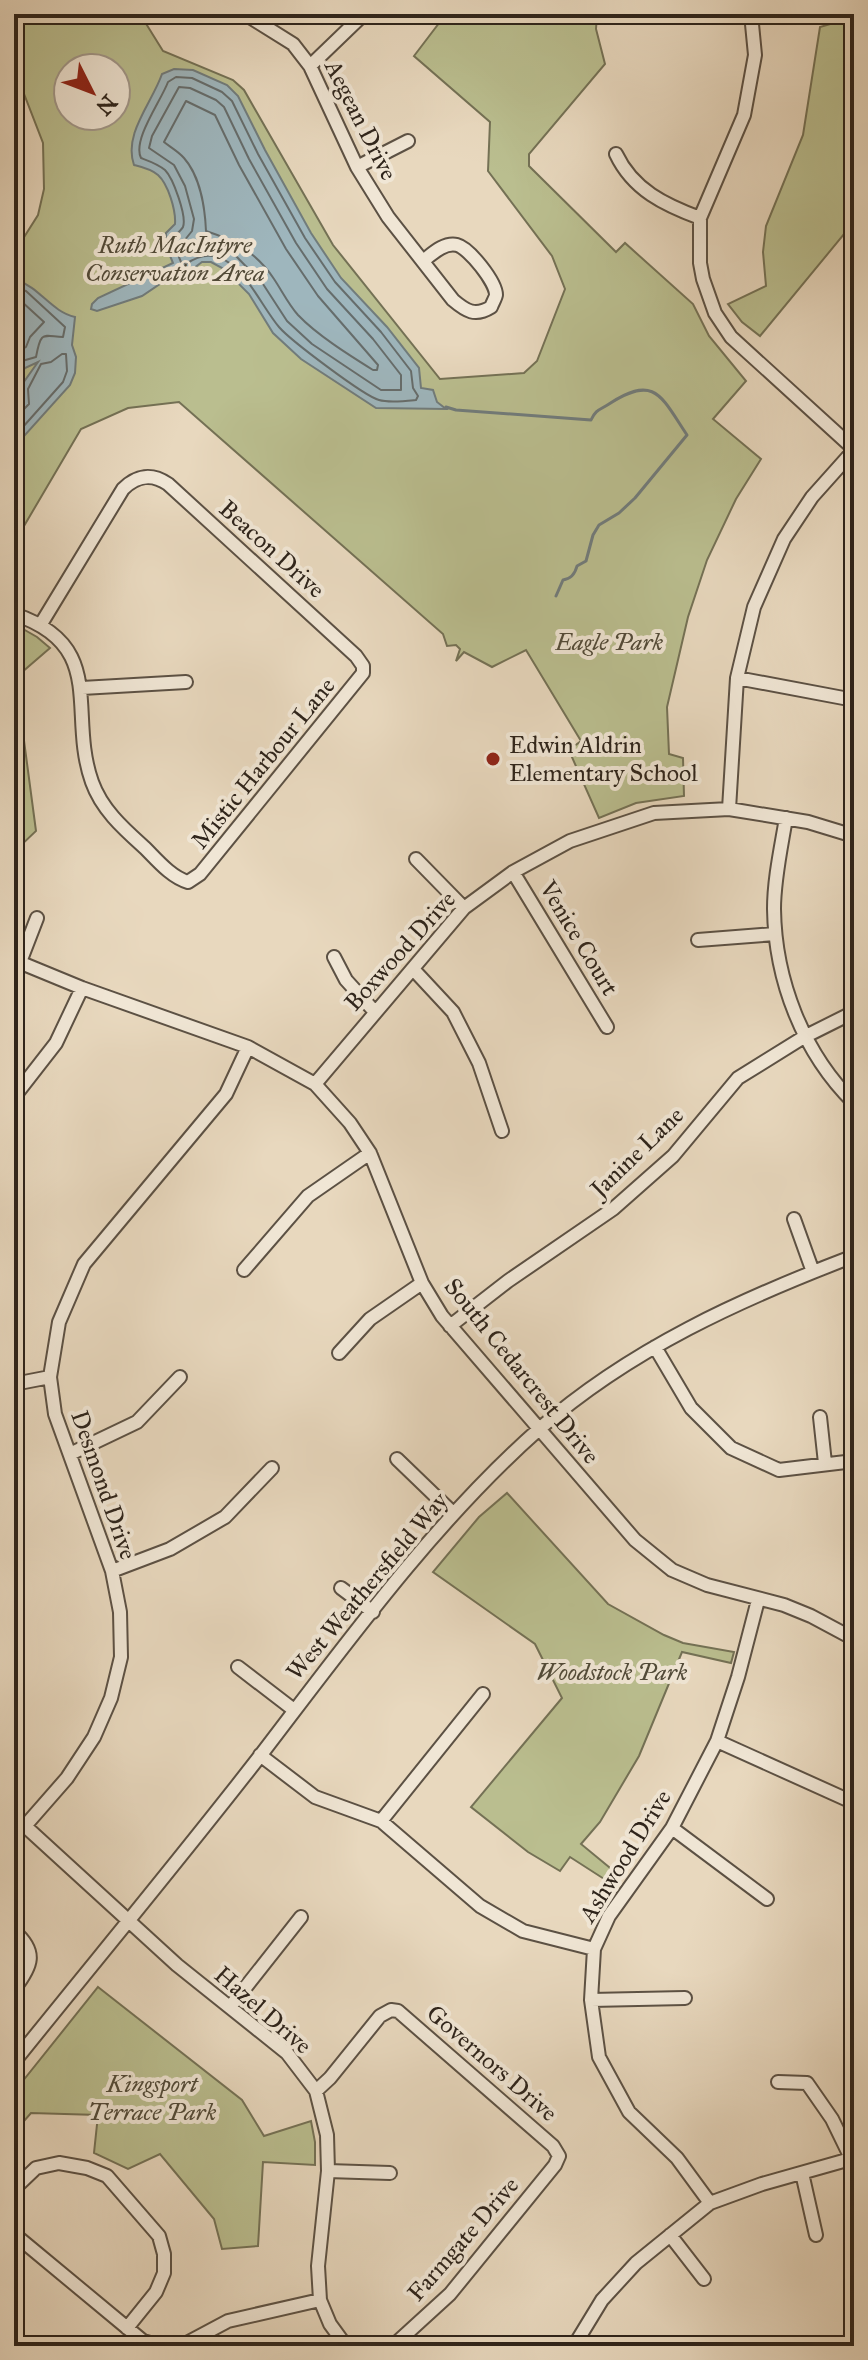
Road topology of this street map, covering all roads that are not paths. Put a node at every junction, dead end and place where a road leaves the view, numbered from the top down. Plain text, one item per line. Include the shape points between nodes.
1 (245, 14) edge
2 (364, 14) edge
3 (751, 14) edge
4 (310, 66) junction
5 (408, 141) dead end
6 (616, 154) dead end
7 (357, 167) junction
8 (700, 218) junction
9 (423, 261) junction
10 (854, 449) edge
11 (14, 614) edge
12 (41, 624) junction
13 (363, 666) joint
14 (737, 678) junction
15 (186, 682) dead end
16 (82, 688) junction
17 (854, 700) edge
18 (729, 809) junction
19 (786, 818) junction
20 (854, 836) edge
21 (416, 859) dead end
22 (513, 872) junction
23 (464, 908) junction
24 (37, 918) dead end
25 (775, 934) junction
26 (698, 940) dead end
27 (334, 957) dead end
28 (17, 961) edge
29 (413, 969) junction
30 (82, 988) junction
31 (375, 1012) junction
32 (854, 1012) edge
33 (607, 1027) dead end
34 (804, 1037) junction
35 (248, 1047) junction
36 (315, 1084) junction
37 (14, 1097) edge
38 (854, 1103) edge
39 (502, 1131) dead end
40 (370, 1153) junction
41 (794, 1219) dead end
42 (854, 1256) edge
43 (244, 1270) dead end
44 (813, 1272) junction
45 (422, 1283) junction
46 (450, 1326) junction
47 (655, 1347) junction
48 (339, 1353) dead end
49 (50, 1377) junction
50 (180, 1377) dead end
51 (14, 1384) edge
52 (820, 1417) dead end
53 (539, 1429) junction
54 (70, 1454) junction
55 (397, 1459) dead end
56 (854, 1461) edge
57 (825, 1463) junction
58 (272, 1468) dead end
59 (453, 1513) junction
60 (112, 1571) junction
61 (341, 1588) dead end
62 (758, 1600) junction
63 (373, 1612) junction
64 (854, 1639) edge
65 (238, 1667) dead end
66 (483, 1694) dead end
67 (294, 1710) junction
68 (717, 1741) junction
69 (260, 1755) junction
70 (850, 1801) dead end
71 (14, 1816) edge
72 (381, 1821) junction
73 (25, 1826) junction
74 (672, 1828) junction
75 (767, 1899) dead end
76 (301, 1917) dead end
77 (127, 1921) junction
78 (14, 1931) edge
79 (594, 1949) junction
80 (14, 1989) edge
81 (685, 1998) dead end
82 (591, 2000) junction
83 (230, 2007) junction
84 (14, 2062) edge
85 (778, 2082) dead end
86 (316, 2091) junction
87 (559, 2156) joint
88 (852, 2158) edge
89 (328, 2171) junction
90 (390, 2173) dead end
91 (802, 2173) junction
92 (14, 2189) edge
93 (710, 2203) junction
94 (14, 2234) edge
95 (670, 2235) junction
96 (816, 2235) dead end
97 (704, 2279) dead end
98 (320, 2300) junction
99 (127, 2328) junction
100 (577, 2345) edge
101 (162, 2346) edge
102 (346, 2346) edge
103 (393, 2346) edge

1 - 4 street, Aegean Drive via 293,44
2 - 4 street
3 - 8 street via 755,55 744,115
4 - 7 street, Aegean Drive
5 - 7 street
6 - 8 street via 628,174 657,200
7 - 9 street, Aegean Drive
8 - 10 street via 703,279 725,329
9 - 9 street, Aegean Drive via 465,310 475,313 491,307 494,285 467,250 446,246
10 - 14 street via 784,539 754,607
11 - 12 street
12 - 13 street, Beacon Drive via 123,489 145,476 168,484
12 - 16 street via 66,648
13 - 16 street, Mistic Harbour Lane via 361,678 188,882 119,825 98,796 86,754
14 - 17 street
14 - 18 street
15 - 16 street
18 - 19 street, Boxwood Drive
18 - 22 street, Boxwood Drive via 654,813 570,841
19 - 20 street, Boxwood Drive
19 - 25 street via 775,886
21 - 23 street
22 - 23 street, Boxwood Drive
22 - 33 street, Venice Court
23 - 29 street, Boxwood Drive
24 - 28 street
25 - 26 street
25 - 34 street via 784,982
27 - 31 street via 346,980
28 - 30 street, South Cedarcrest Drive
29 - 31 street, Boxwood Drive
29 - 39 street via 453,1012 479,1063
30 - 35 street, South Cedarcrest Drive
30 - 37 street via 56,1043
31 - 36 street, Boxwood Drive
32 - 34 street, Janine Lane
34 - 38 street
34 - 46 street, Janine Lane via 738,1078 673,1156 613,1209
35 - 36 street, South Cedarcrest Drive
35 - 49 street, Desmond Drive via 226,1094 84,1264 59,1322
36 - 40 street, South Cedarcrest Drive
40 - 43 street via 308,1196
40 - 45 street, South Cedarcrest Drive
41 - 44 street
42 - 44 street, West Weathersfield Way
44 - 47 street, West Weathersfield Way via 718,1311
45 - 46 street, South Cedarcrest Drive
45 - 48 street via 370,1319
46 - 53 street, South Cedarcrest Drive
47 - 53 street, West Weathersfield Way
47 - 57 street via 691,1408 731,1448 779,1470
49 - 51 street
49 - 54 street, Desmond Drive via 55,1414
50 - 54 street via 137,1422
52 - 57 street
53 - 59 street, West Weathersfield Way
53 - 62 street, South Cedarcrest Drive via 635,1540 672,1570
54 - 60 street, Desmond Drive
55 - 59 street
56 - 57 street
58 - 60 street via 225,1517 170,1549
59 - 63 street, West Weathersfield Way
60 - 73 street, Desmond Drive via 121,1657 111,1698 67,1778
61 - 63 street
62 - 64 street, South Cedarcrest Drive via 784,1605
62 - 68 street, Ashwood Drive
63 - 67 street, West Weathersfield Way
65 - 67 street
66 - 72 street
67 - 69 street, West Weathersfield Way
68 - 70 street
68 - 74 street, Ashwood Drive
69 - 72 street via 315,1797
69 - 77 street, West Weathersfield Way
71 - 73 street, Hazel Drive
72 - 79 street via 480,1906 523,1931
73 - 77 street, Hazel Drive
74 - 75 street
74 - 79 street, Ashwood Drive via 609,1916
76 - 83 street
77 - 83 street, Hazel Drive
77 - 84 street, West Weathersfield Way
78 - 80 street via 30,1953 29,1970
79 - 82 street, Ashwood Drive
81 - 82 street
82 - 93 street, Ashwood Drive via 599,2057 629,2112 677,2158
83 - 86 street, Hazel Drive via 287,2053
85 - 88 street via 807,2083
86 - 87 street, Governors Drive via 391,2010 403,2014
86 - 89 street, Hazel Drive via 327,2135
87 - 103 street, Farmgate Drive via 450,2294
88 - 91 street
89 - 90 street
89 - 98 street, Hazel Drive via 318,2266
91 - 93 street
91 - 96 street
92 - 99 street via 36,2168 59,2163 87,2168 107,2176 159,2236 164,2273
93 - 95 street
94 - 99 street
95 - 97 street
95 - 100 street via 602,2300
98 - 101 street via 228,2321 183,2345
98 - 102 street
99 - 101 street via 143,2341

